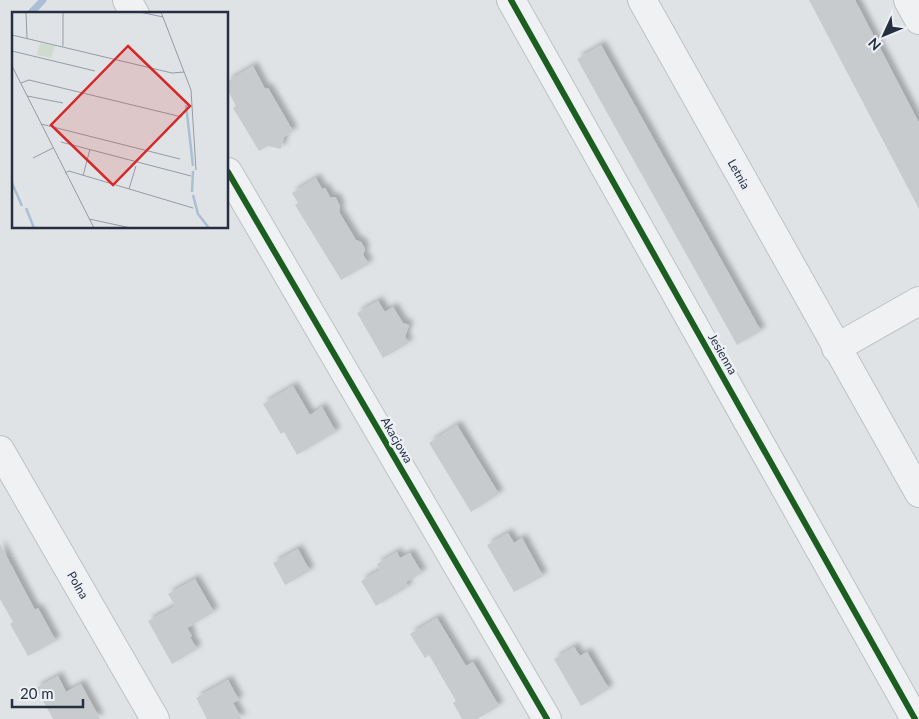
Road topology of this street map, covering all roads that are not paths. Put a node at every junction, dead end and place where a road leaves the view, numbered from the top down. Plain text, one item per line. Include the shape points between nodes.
1 (127, 0) edge
2 (511, 0) edge
3 (642, 0) edge
4 (908, 0) edge
5 (134, 12) edge
6 (919, 20) edge
7 (229, 174) edge
8 (919, 301) edge
9 (836, 348) junction
10 (0, 450) edge
11 (919, 494) edge
12 (155, 719) edge
13 (547, 719) edge
14 (915, 719) edge

1 - 5 street
2 - 14 street, Jesienna
3 - 9 street, Letnia
4 - 6 street
7 - 13 street, Akacjowa
8 - 9 street
9 - 11 street, Letnia
10 - 12 street, Polna

